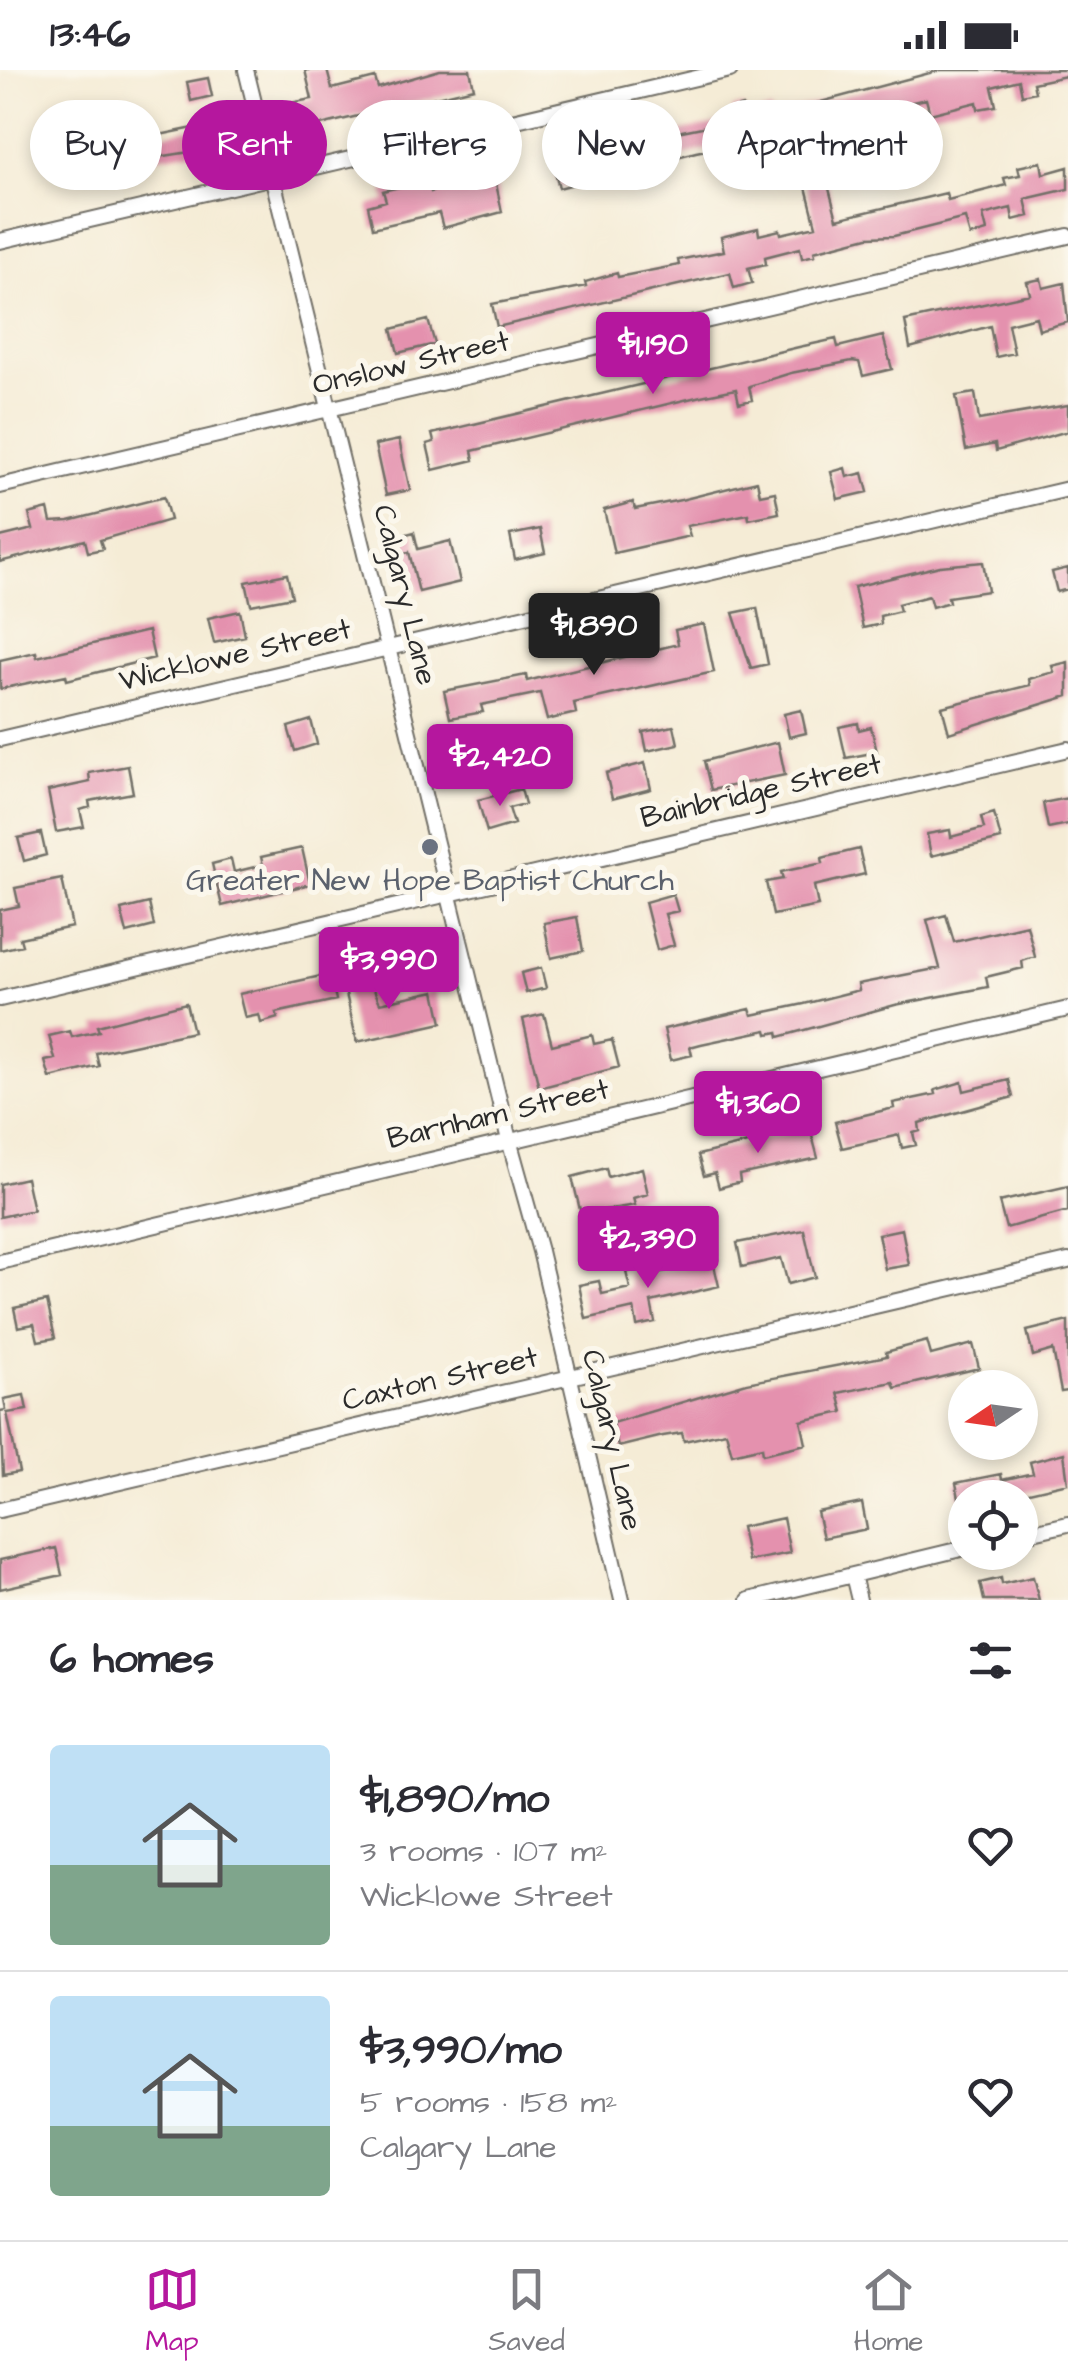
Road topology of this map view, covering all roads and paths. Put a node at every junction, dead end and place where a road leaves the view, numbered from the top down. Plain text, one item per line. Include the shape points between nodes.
1 (246, 70) edge
2 (730, 70) edge
3 (254, 100) edge
4 (327, 165) edge
5 (221, 190) edge
6 (276, 190) edge
7 (1068, 236) edge
8 (0, 241) edge
9 (331, 410) junction
10 (0, 486) edge
11 (1068, 489) edge
12 (390, 647) junction
13 (0, 738) edge
14 (1068, 749) edge
15 (447, 892) junction
16 (0, 998) edge
17 (1068, 1009) edge
18 (508, 1140) junction
19 (0, 1262) edge
20 (1068, 1262) edge
21 (569, 1377) junction
22 (0, 1510) edge
23 (1068, 1524) edge
24 (1038, 1531) edge
25 (948, 1552) edge
26 (853, 1575) junction
27 (622, 1600) edge
28 (749, 1600) edge
29 (859, 1600) edge

1 - 3 street, Calgary Lane
2 - 4 street
5 - 8 street
6 - 9 street, Calgary Lane
7 - 9 street, Onslow Street
9 - 10 street, Onslow Street
9 - 12 street, Calgary Lane
11 - 12 street, Wicklowe Street
12 - 13 street, Wicklowe Street
12 - 15 street, Calgary Lane
14 - 15 street, Bainbridge Street
15 - 16 street, Bainbridge Street
15 - 18 street, Calgary Lane
17 - 18 street, Barnham Street
18 - 19 street, Barnham Street
18 - 21 street, Calgary Lane
20 - 21 street, Caxton Street
21 - 22 street, Caxton Street
21 - 27 street, Calgary Lane
23 - 24 street
25 - 26 street
26 - 28 street
26 - 29 street

